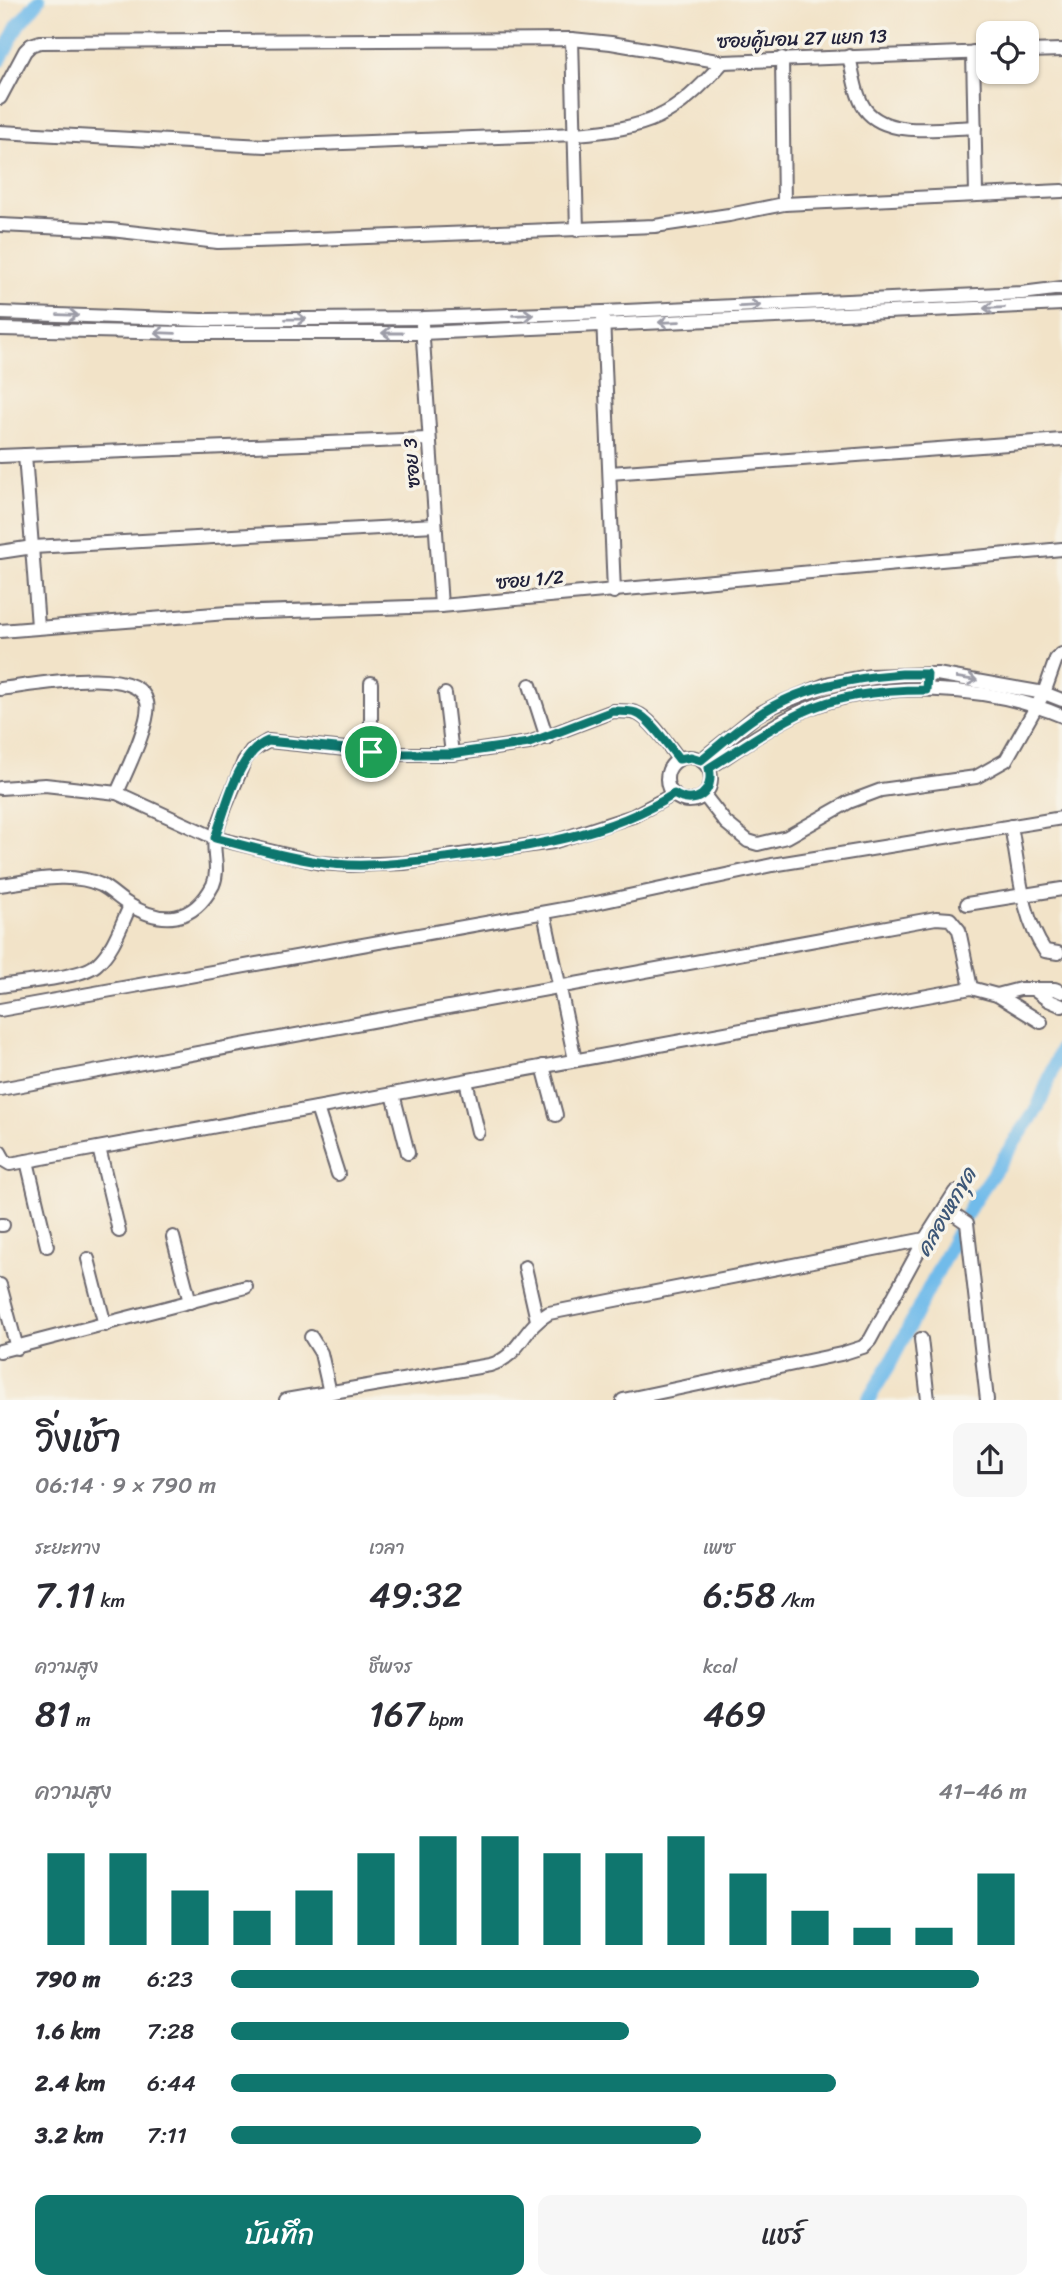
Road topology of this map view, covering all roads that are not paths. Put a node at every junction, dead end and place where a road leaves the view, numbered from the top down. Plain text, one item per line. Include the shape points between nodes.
1 (572, 39) junction
2 (1062, 50) edge
3 (1039, 51) edge
4 (973, 52) joint
5 (849, 56) junction
6 (782, 58) junction
7 (723, 62) junction
8 (0, 98) edge
9 (975, 127) junction
10 (0, 132) edge
11 (576, 134) junction
12 (1062, 191) edge
13 (976, 194) junction
14 (784, 204) junction
15 (0, 225) edge
16 (577, 230) junction
17 (1062, 288) edge
18 (1062, 304) edge
19 (0, 313) edge
20 (422, 318) junction
21 (603, 318) junction
22 (0, 328) edge
23 (422, 332) junction
24 (428, 439) junction
25 (1062, 440) edge
26 (25, 455) junction
27 (0, 456) edge
28 (610, 473) junction
29 (435, 525) junction
30 (33, 547) junction
31 (1062, 549) edge
32 (0, 552) edge
33 (614, 592) junction
34 (441, 606) junction
35 (38, 626) junction
36 (0, 631) edge
37 (1062, 654) edge
38 (927, 674) junction
39 (371, 683) dead end
40 (530, 685) dead end
41 (821, 687) junction
42 (0, 689) edge
43 (926, 690) junction
44 (1044, 693) junction
45 (445, 694) dead end
46 (1062, 700) edge
47 (827, 703) junction
48 (1037, 705) junction
49 (1062, 716) edge
50 (547, 738) junction
51 (371, 752) junction
52 (452, 754) junction
53 (679, 759) junction
54 (705, 764) junction
55 (0, 788) edge
56 (117, 793) junction
57 (674, 794) junction
58 (704, 795) junction
59 (1062, 817) edge
60 (1011, 826) junction
61 (215, 838) junction
62 (0, 885) edge
63 (1062, 889) edge
64 (1024, 895) junction
65 (967, 904) dead end
66 (130, 905) junction
67 (544, 913) junction
68 (1058, 953) dead end
69 (0, 986) edge
70 (560, 986) junction
71 (971, 988) junction
72 (1055, 994) edge
73 (997, 995) junction
74 (1062, 1006) edge
75 (0, 1010) edge
76 (1041, 1022) dead end
77 (575, 1060) junction
78 (543, 1066) junction
79 (466, 1081) junction
80 (0, 1089) edge
81 (393, 1094) junction
82 (317, 1108) junction
83 (556, 1115) dead end
84 (478, 1132) dead end
85 (99, 1148) junction
86 (0, 1152) edge
87 (408, 1153) dead end
88 (27, 1161) junction
89 (338, 1174) dead end
90 (955, 1192) dead end
91 (949, 1211) junction
92 (119, 1231) dead end
93 (173, 1237) dead end
94 (925, 1239) junction
95 (47, 1246) dead end
96 (88, 1259) dead end
97 (525, 1268) dead end
98 (0, 1285) edge
99 (246, 1287) dead end
100 (190, 1302) junction
101 (537, 1320) junction
102 (105, 1325) junction
103 (311, 1337) dead end
104 (921, 1339) dead end
105 (17, 1348) junction
106 (0, 1351) edge
107 (330, 1392) junction
108 (286, 1400) edge
109 (623, 1400) edge
110 (928, 1400) edge
111 (987, 1400) edge

1 - 7 street, ซอยคู้บอน 27 แยก 13
1 - 8 street, ซอยคู้บอน 27 แยก 13 via 54,42 31,45 24,51
1 - 11 street
2 - 3 street
4 - 5 street, ซอยคู้บอน 27 แยก 13
4 - 9 street
5 - 6 street, ซอยคู้บอน 27 แยก 13
5 - 9 street via 864,108 877,122 894,127
6 - 7 street, ซอยคู้บอน 27 แยก 13
6 - 14 street
7 - 11 street via 673,111 619,130
9 - 13 street
10 - 11 street via 266,146
11 - 16 street
12 - 13 street
13 - 14 street
14 - 16 street via 691,222
15 - 16 street via 111,230 218,242
21 -> 17 street
18 -> 21 street
19 -> 20 street via 201,320
20 -> 21 street
20 - 23 street, ซอย 3
21 - 23 street
21 - 28 street
23 -> 22 street
23 - 24 street, ซอย 3
24 - 26 street
24 - 29 street, ซอย 3
25 - 28 street
26 - 27 street
26 - 30 street
28 - 33 street
29 - 30 street
29 - 34 street, ซอย 3
30 - 32 street
30 - 35 street
31 - 33 street, ซอย 1/2
33 - 34 street, ซอย 1/2
34 - 35 street, ซอย 1/2 via 227,613
35 - 36 street, ซอย 1/2
37 - 44 street
38 - 41 street via 869,676
38 - 43 street
38 -> 44 street
39 - 51 street
40 - 50 street
41 - 47 street
41 - 54 street via 757,715
42 - 56 street via 110,678 141,691 148,701 143,730
43 - 47 street via 877,692
43 - 48 street
44 - 46 street
44 - 48 street
45 - 52 street
47 - 54 street via 805,710
48 - 49 street
48 - 58 street via 1006,760 992,769 976,777 881,790 770,842 748,841
50 - 52 street
50 - 53 street via 613,711 637,713
51 - 52 street
51 - 61 street via 278,741 258,745 244,761
53 - 54 street via 691,757
53 - 57 street via 667,775
54 - 58 street via 712,778
55 - 56 street via 45,785
56 - 61 street
57 - 58 street via 689,800
57 - 61 street via 633,816 554,842 404,863 320,863
59 - 60 street
60 - 64 street
60 - 67 street via 772,864
61 - 66 street via 214,882 191,911 177,919 160,918
62 - 66 street via 72,879 101,885
63 - 64 street
64 - 65 street
64 - 68 street via 1035,937 1045,951
66 - 69 street via 116,939 97,965 82,972
67 - 70 street
67 - 75 street
70 - 71 street via 944,918 955,922 959,930
70 - 77 street
70 - 80 street
71 - 73 street
71 - 77 street
72 - 73 street via 1020,989
72 - 74 street
73 - 76 street
77 - 78 street
78 - 79 street
78 - 83 street
79 - 81 street
79 - 84 street
81 - 82 street
81 - 87 street
82 - 85 street
82 - 89 street
85 - 88 street
85 - 92 street
86 - 88 street via 10,1164
88 - 95 street
90 - 91 street
91 - 94 street
91 - 111 street via 967,1223
93 - 100 street
94 - 101 street via 549,1313
94 - 109 street via 863,1347
96 - 102 street
97 - 101 street
98 - 105 street
99 - 100 street
100 - 102 street
101 - 107 street via 505,1361
102 - 105 street
103 - 107 street via 321,1353
104 - 110 street
105 - 106 street
107 - 108 street

